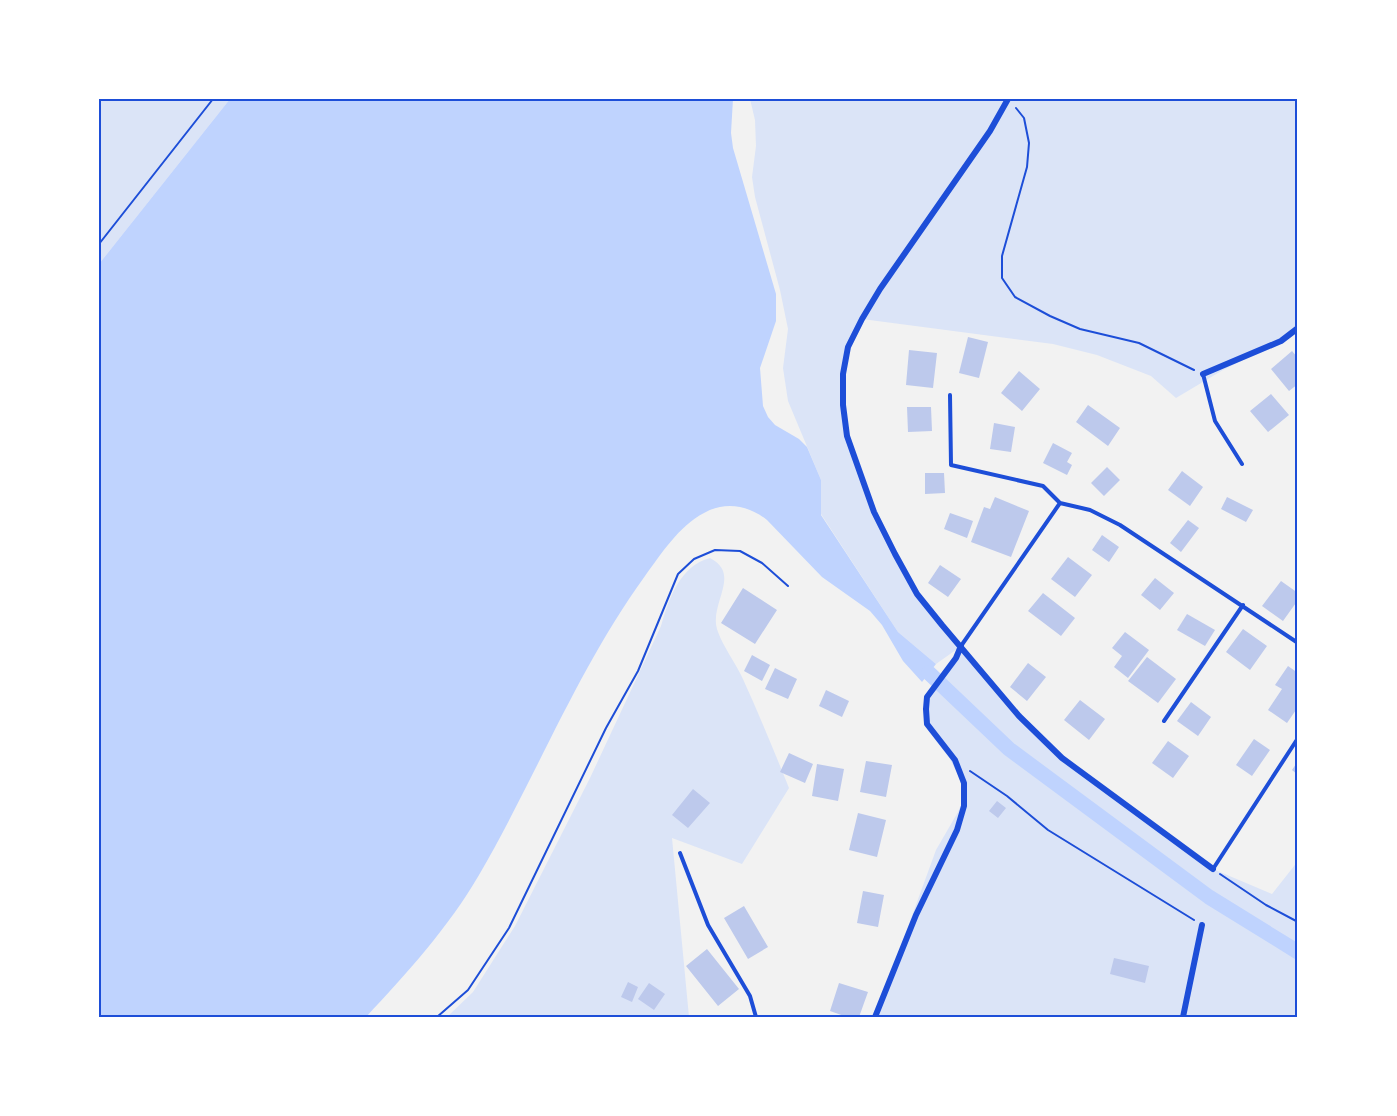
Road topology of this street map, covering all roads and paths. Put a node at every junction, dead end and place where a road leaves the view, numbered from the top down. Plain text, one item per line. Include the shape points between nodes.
1 (213, 99) edge
2 (1008, 99) edge
3 (99, 244) edge
4 (1298, 328) edge
5 (1203, 374) junction
6 (950, 395) dead end
7 (1242, 464) dead end
8 (1060, 503) junction
9 (788, 586) dead end
10 (1243, 605) junction
11 (1298, 643) edge
12 (961, 646) junction
13 (1164, 721) dead end
14 (1298, 738) edge
15 (955, 760) junction
16 (680, 853) dead end
17 (1213, 869) junction
18 (1298, 922) edge
19 (1202, 925) joint
20 (437, 1017) edge
21 (756, 1017) edge
22 (875, 1017) edge
23 (1184, 1017) edge

1 - 3 path
2 - 5 path via 1024,118 1029,143 1027,167 1002,256 1002,278 1015,297 1050,316 1138,344
2 - 12 street via 862,319 848,347 843,374 848,436 874,512 917,594
4 - 5 street via 1281,341
5 - 7 lane via 1215,421
6 - 8 lane via 951,465 1043,486
8 - 10 lane via 1090,510 1120,525
8 - 12 lane
9 - 20 path via 740,550 715,550 694,559 678,574 638,671 508,928 468,990
10 - 11 lane
10 - 13 lane
12 - 15 street via 927,697 927,724
12 - 17 street via 1019,716 1062,758
14 - 17 lane
15 - 19 path via 1048,830
15 - 22 street via 964,783 962,814
16 - 21 lane via 708,925 750,996
17 - 18 path
19 - 23 street

